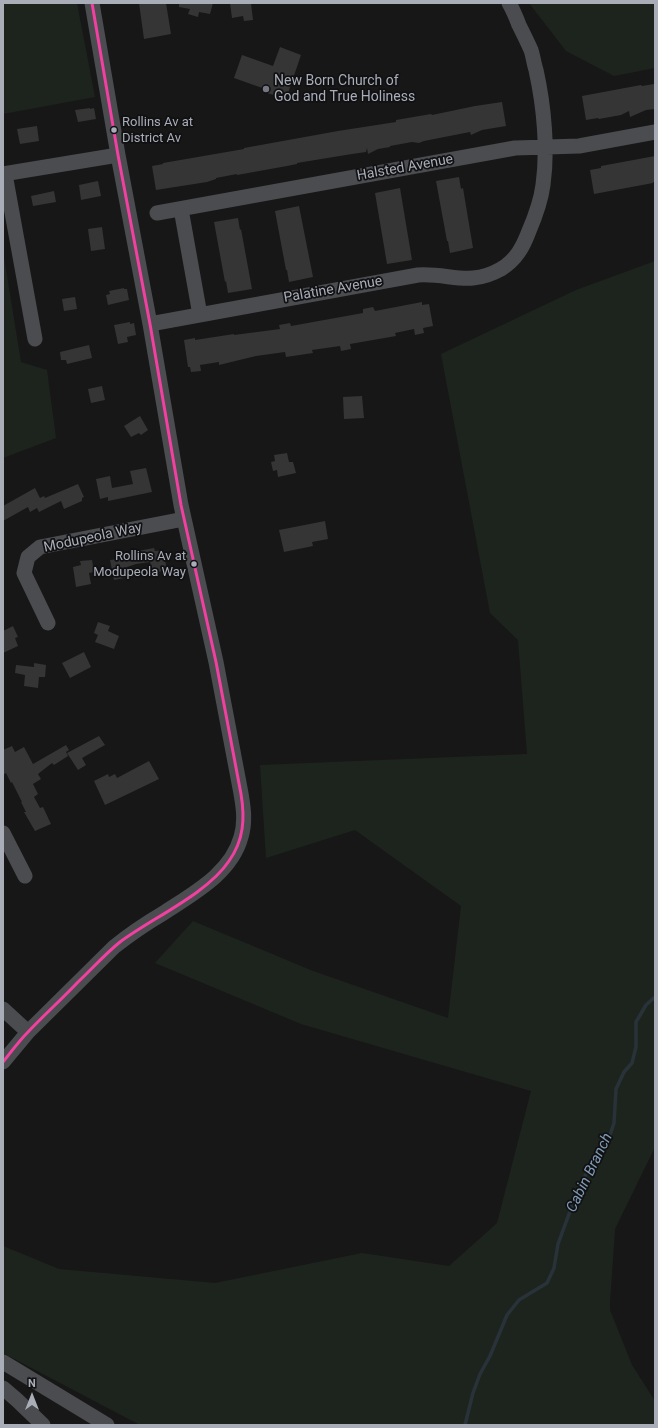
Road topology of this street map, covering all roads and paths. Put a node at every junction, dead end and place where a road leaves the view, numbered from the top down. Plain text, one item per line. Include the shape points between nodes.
1 (92, 3) edge
2 (509, 3) edge
3 (655, 132) edge
4 (544, 148) junction
5 (118, 155) junction
6 (4, 174) edge
7 (181, 209) junction
8 (157, 213) dead end
9 (200, 315) junction
10 (150, 324) junction
11 (35, 340) dead end
12 (184, 519) junction
13 (48, 623) dead end
14 (3, 833) edge
15 (25, 876) dead end
16 (3, 1008) edge
17 (28, 1032) junction
18 (3, 1062) edge
19 (3, 1362) edge
20 (3, 1388) edge
21 (43, 1425) edge
22 (107, 1425) edge

1 - 5 street
2 - 4 street via 531,51 544,118
3 - 4 street, Halsted Avenue via 579,146
4 - 7 street, Halsted Avenue via 515,148
4 - 9 street, Palatine Avenue via 543,185 534,220 523,246 513,260 490,274 475,279 431,274
5 - 6 street
5 - 10 street
6 - 11 street
7 - 8 street, Halsted Avenue
7 - 9 street
9 - 10 street, Palatine Avenue
10 - 12 street
12 - 13 street, Modupeola Way via 40,547 28,557 24,573
12 - 17 street via 239,781 244,812 242,836 232,857 215,877 114,947
14 - 15 street
16 - 17 street
17 - 18 street
19 - 22 street
20 - 21 street

